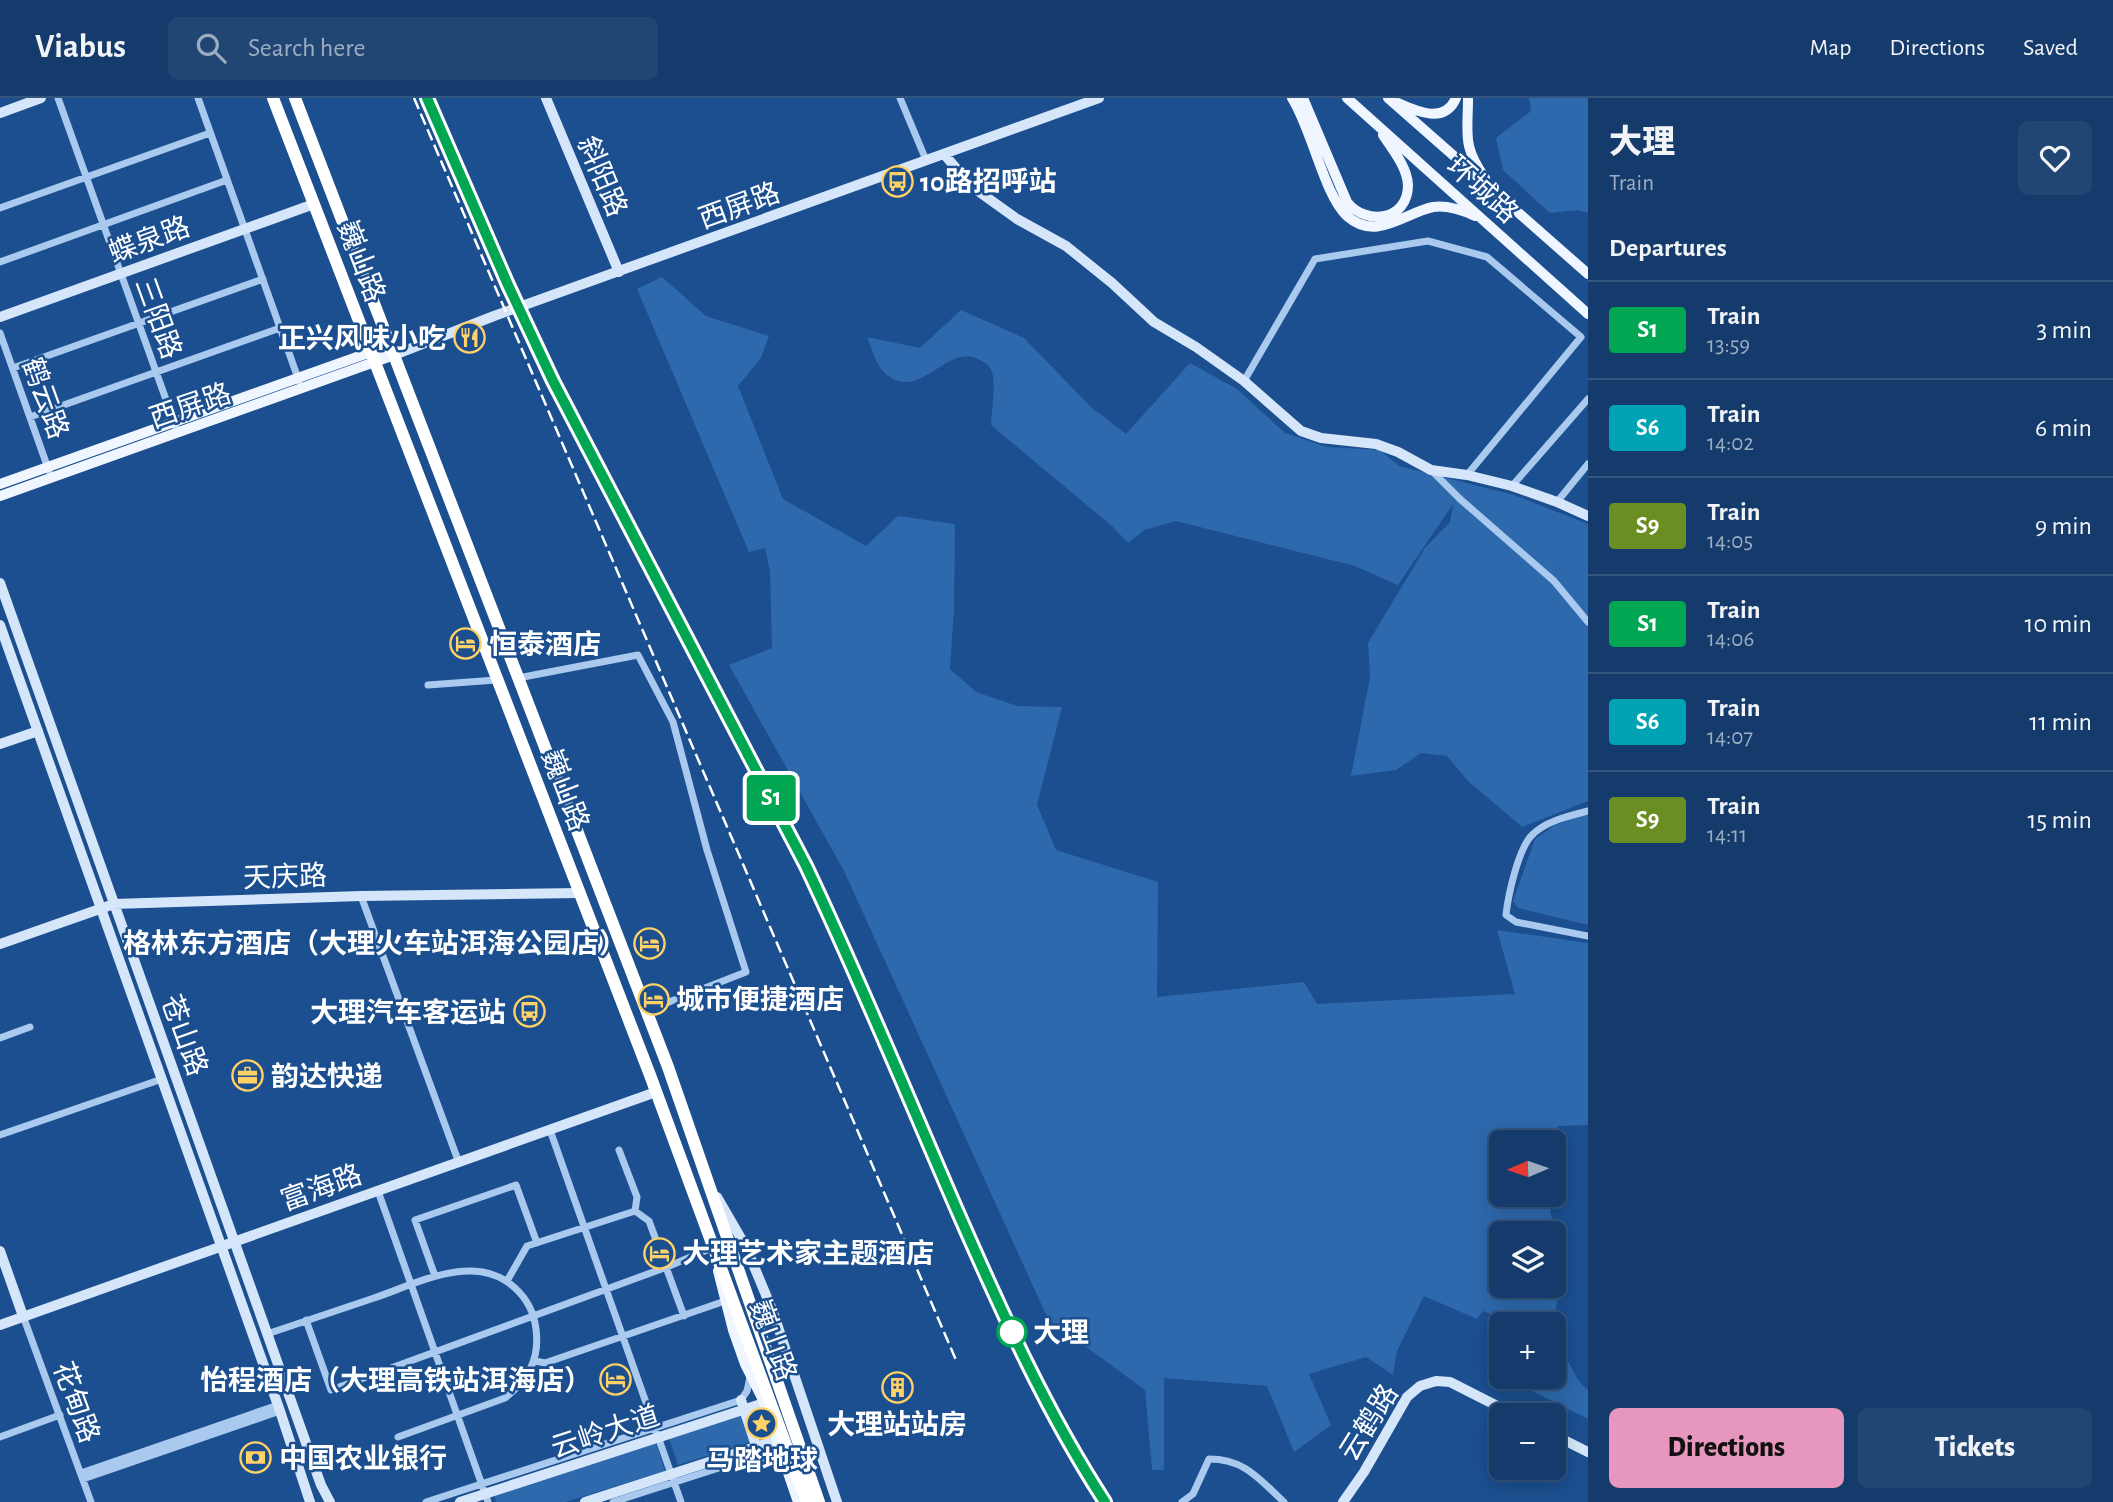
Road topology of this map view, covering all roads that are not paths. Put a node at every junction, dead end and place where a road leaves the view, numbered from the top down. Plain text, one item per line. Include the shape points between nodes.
1 (41, 98) edge
2 (58, 98) edge
3 (198, 98) edge
4 (273, 98) edge
5 (295, 98) edge
6 (546, 98) edge
7 (900, 98) edge
8 (1099, 98) edge
9 (1292, 98) edge
10 (1303, 98) edge
11 (1347, 98) edge
12 (1389, 98) edge
13 (1456, 98) edge
14 (1468, 98) edge
15 (0, 113) edge
16 (1367, 116) junction
17 (210, 133) junction
18 (944, 154) junction
19 (926, 160) junction
20 (86, 177) junction
21 (227, 180) junction
22 (1503, 200) junction
23 (314, 204) junction
24 (0, 208) edge
25 (1486, 222) junction
26 (103, 225) junction
27 (245, 229) junction
28 (0, 262) edge
29 (620, 272) junction
30 (121, 274) junction
31 (1588, 274) edge
32 (263, 279) junction
33 (1588, 314) edge
34 (0, 317) edge
35 (138, 323) junction
36 (280, 328) junction
37 (0, 333) edge
38 (394, 355) junction
39 (373, 358) junction
40 (13, 368) junction
41 (156, 372) junction
42 (1244, 381) junction
43 (300, 384) junction
44 (1588, 399) edge
45 (30, 417) junction
46 (176, 428) junction
47 (1588, 464) edge
48 (1431, 470) junction
49 (50, 472) junction
50 (1581, 472) junction
51 (1467, 475) junction
52 (1588, 478) edge
53 (0, 484) edge
54 (1512, 486) junction
55 (0, 496) edge
56 (1557, 502) junction
57 (1588, 516) edge
58 (0, 583) edge
59 (1588, 622) edge
60 (0, 627) edge
61 (518, 678) junction
62 (496, 680) junction
63 (428, 685) dead end
64 (38, 731) junction
65 (0, 744) edge
66 (1588, 811) edge
67 (579, 894) junction
68 (361, 896) junction
69 (114, 905) junction
70 (101, 909) junction
71 (1588, 936) edge
72 (0, 944) edge
73 (646, 1010) junction
74 (30, 1027) dead end
75 (0, 1038) edge
76 (162, 1079) junction
77 (656, 1092) junction
78 (550, 1130) junction
79 (0, 1135) edge
80 (620, 1150) dead end
81 (459, 1163) junction
82 (706, 1177) junction
83 (378, 1191) junction
84 (635, 1210) junction
85 (583, 1228) junction
86 (234, 1242) junction
87 (537, 1243) junction
88 (221, 1247) junction
89 (714, 1247) junction
90 (0, 1251) edge
91 (667, 1267) junction
92 (435, 1276) junction
93 (507, 1281) junction
94 (411, 1285) junction
95 (605, 1290) junction
96 (725, 1301) junction
97 (534, 1315) junction
98 (684, 1316) junction
99 (23, 1317) junction
100 (306, 1320) junction
101 (0, 1325) edge
102 (267, 1334) junction
103 (622, 1338) junction
104 (435, 1352) junction
105 (535, 1361) junction
106 (749, 1373) junction
107 (764, 1403) junction
108 (1491, 1403) edge
109 (742, 1405) junction
110 (279, 1408) junction
111 (60, 1415) junction
112 (458, 1416) junction
113 (656, 1433) junction
114 (0, 1437) edge
115 (398, 1437) dead end
116 (777, 1440) junction
117 (1566, 1441) edge
118 (758, 1451) junction
119 (1588, 1452) edge
120 (82, 1476) junction
121 (790, 1476) junction
122 (672, 1478) junction
123 (485, 1493) edge
124 (91, 1502) edge
125 (310, 1502) edge
126 (330, 1502) edge
127 (426, 1502) edge
128 (460, 1502) edge
129 (585, 1502) edge
130 (613, 1502) edge
131 (681, 1502) edge
132 (799, 1502) edge
133 (807, 1502) edge
134 (819, 1502) edge
135 (837, 1502) edge
136 (1182, 1502) edge
137 (1284, 1502) edge
138 (1343, 1502) edge

1 - 15 street
2 - 20 street, 三阳路
3 - 17 street
4 - 23 highway, 巍山路
5 - 38 highway, 巍山路
6 - 29 street, 斜阳路
7 - 19 street
8 - 18 street, 西屏路
9 - 25 main road via 1334,197 1354,221 1384,226 1441,207
10 - 16 main road via 1347,202 1361,214 1381,218 1401,206 1408,185 1401,163
11 - 16 main road, 环城路
12 - 13 main road via 1436,114 1447,110
12 - 22 main road, 环城路
14 - 22 main road via 1469,148 1480,172
16 - 25 main road, 环城路
17 - 20 street
17 - 21 street
18 - 19 street, 西屏路
18 - 42 street via 971,186 1066,246 1154,322
19 - 29 street, 西屏路
20 - 24 street
20 - 26 street, 三阳路
21 - 26 street
21 - 27 street
22 - 31 main road, 环城路
23 - 27 street, 蝶泉路
23 - 39 highway, 巍山路
25 - 33 main road, 环城路
26 - 28 street
26 - 30 street, 三阳路
27 - 30 street, 蝶泉路
27 - 32 street
29 - 38 street, 西屏路
30 - 34 street, 蝶泉路
30 - 35 street, 三阳路
32 - 35 street
32 - 36 street
35 - 40 street
35 - 41 street, 三阳路
36 - 41 street
36 - 43 street
37 - 40 street, 鹤云路
38 - 39 main road, 西屏路
38 - 61 highway, 巍山路
39 - 43 main road, 西屏路
39 - 62 highway, 巍山路
40 - 45 street, 鹤云路
41 - 45 street
41 - 46 street, 三阳路
42 - 48 street via 1300,431 1376,444
42 - 51 street via 1315,258 1428,241 1488,257 1581,337
43 - 46 main road, 西屏路
44 - 54 street
45 - 49 street, 鹤云路
46 - 49 main road, 西屏路
47 - 50 street
48 - 51 street
48 - 59 street via 1554,581
49 - 53 main road, 西屏路
49 - 55 main road, 西屏路
50 - 52 street
50 - 56 street
51 - 54 street
54 - 56 street
56 - 57 street
58 - 69 street, 苍山路
60 - 64 street, 苍山路
61 - 62 highway
61 - 73 highway, 巍山路
61 - 73 street via 638,655 673,722 746,972
62 - 63 street
62 - 67 highway, 巍山路
64 - 65 street
64 - 70 street, 苍山路
66 - 71 street via 1555,820 1531,836 1507,897 1506,915 1516,922
67 - 68 street, 天庆路
67 - 77 highway, 巍山路
68 - 69 street, 天庆路
68 - 81 street
69 - 70 street, 天庆路
69 - 86 street, 苍山路
70 - 72 street, 天庆路
70 - 76 street, 苍山路
73 - 82 highway, 巍山路
74 - 75 street
76 - 79 street
76 - 88 street, 苍山路
77 - 78 street, 富海路
77 - 89 highway, 巍山路
78 - 81 street, 富海路
78 - 85 street
80 - 84 street via 637,1197
81 - 83 street, 富海路
82 - 134 highway, 巍山路
82 - 135 street via 758,1273
83 - 86 street, 富海路
83 - 94 street
84 - 85 street
84 - 91 street via 649,1221
85 - 87 street
85 - 95 street
86 - 88 street, 富海路
86 - 102 street, 苍山路
87 - 92 street via 516,1185 415,1220
87 - 93 street via 527,1247
88 - 99 street, 富海路
88 - 110 street, 苍山路
89 - 91 street
89 - 96 main road
89 - 133 highway, 巍山路
90 - 99 street
91 - 95 street
91 - 98 street
92 - 93 street via 474,1271
92 - 94 street
93 - 97 street via 523,1295
94 - 100 street
94 - 104 street
95 - 97 street
95 - 103 street
96 - 98 street
96 - 106 main road
97 - 104 street
97 - 105 street
98 - 103 street
99 - 101 street, 富海路
99 - 111 street, 花甸路
100 - 102 street
100 - 104 street via 331,1390
102 - 126 street, 苍山路
103 - 105 street via 545,1363
103 - 113 street
104 - 112 street
105 - 112 street via 519,1387 505,1398
106 - 107 main road
106 - 109 street
107 - 109 street, 云岭大道
107 - 116 main road
108 - 138 street, 云鹤路 via 1450,1382 1420,1386 1406,1398
109 - 113 street, 云岭大道
109 - 118 street
110 - 120 street
110 - 125 street, 苍山路
111 - 114 street
111 - 120 street, 花甸路
112 - 115 street
112 - 123 street
113 - 122 street
113 - 123 street, 云岭大道
116 - 118 street
116 - 121 main road
117 - 119 street
118 - 121 street
118 - 122 street
120 - 124 street, 花甸路
121 - 132 main road
122 - 129 street
122 - 130 street
122 - 131 street
123 - 127 street
123 - 128 street, 云岭大道
136 - 137 street via 1193,1494 1209,1459 1224,1459 1239,1463

